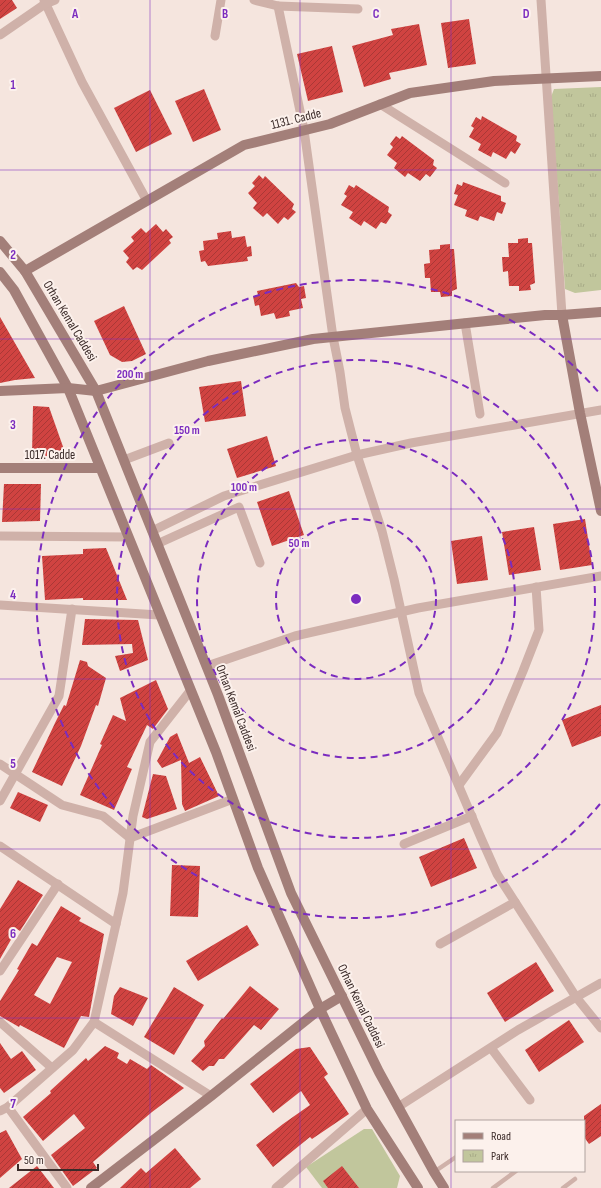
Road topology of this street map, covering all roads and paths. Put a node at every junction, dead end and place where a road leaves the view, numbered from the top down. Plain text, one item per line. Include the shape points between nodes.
1 (55, 0) edge
2 (221, 0) edge
3 (257, 0) edge
4 (541, 0) edge
5 (44, 2) edge
6 (278, 6) junction
7 (358, 9) dead end
8 (0, 35) edge
9 (215, 36) dead end
10 (601, 76) edge
11 (547, 79) junction
12 (380, 104) junction
13 (304, 130) junction
14 (505, 183) dead end
15 (147, 201) junction
16 (0, 241) edge
17 (25, 271) junction
18 (0, 272) edge
19 (601, 312) edge
20 (562, 315) junction
21 (465, 323) junction
22 (333, 337) junction
23 (68, 388) junction
24 (0, 391) edge
25 (96, 391) junction
26 (601, 410) edge
27 (580, 413) junction
28 (480, 414) dead end
29 (169, 443) dead end
30 (357, 455) junction
31 (124, 460) junction
32 (0, 468) edge
33 (100, 468) junction
34 (601, 510) edge
35 (152, 531) junction
36 (0, 536) edge
37 (128, 537) junction
38 (157, 544) junction
39 (260, 563) dead end
40 (601, 576) edge
41 (536, 587) junction
42 (0, 605) edge
43 (72, 610) junction
44 (401, 612) junction
45 (159, 615) junction
46 (207, 666) junction
47 (190, 691) junction
48 (0, 764) edge
49 (16, 774) junction
50 (459, 786) junction
51 (233, 799) junction
52 (0, 801) edge
53 (472, 816) junction
54 (130, 838) junction
55 (404, 844) dead end
56 (0, 846) edge
57 (58, 884) junction
58 (516, 902) junction
59 (116, 924) junction
60 (440, 944) dead end
61 (0, 971) edge
62 (601, 983) edge
63 (342, 996) junction
64 (576, 997) junction
65 (320, 1008) junction
66 (0, 1022) edge
67 (94, 1022) junction
68 (601, 1028) edge
69 (491, 1048) junction
70 (52, 1068) junction
71 (211, 1096) junction
72 (530, 1100) dead end
73 (398, 1107) junction
74 (367, 1108) junction
75 (4, 1109) edge
76 (455, 1158) edge
77 (434, 1172) junction
78 (515, 1172) edge
79 (575, 1179) dead end
80 (67, 1188) edge
81 (91, 1188) edge
82 (276, 1188) edge
83 (417, 1188) edge
84 (444, 1188) edge
85 (493, 1188) edge
86 (563, 1188) edge

1 - 5 street
2 - 9 street
3 - 6 street
4 - 11 street
5 - 8 street
5 - 15 street via 82,82
6 - 7 street
6 - 13 street
10 - 11 main road, 1131. Cadde
11 - 12 main road, 1131. Cadde via 494,81 410,93
11 - 20 street
12 - 13 main road, 1131. Cadde via 330,124
12 - 14 street
13 - 15 main road, 1131. Cadde via 244,145
13 - 22 street
15 - 17 main road, 1131. Cadde
16 - 17 main road, Orhan Kemal Caddesi
17 - 25 main road, Orhan Kemal Caddesi
18 - 23 main road via 14,290
19 - 20 main road
20 - 21 main road
20 - 27 main road
21 - 22 main road
21 - 28 street
22 - 25 main road via 208,361
22 - 30 street via 345,408
23 - 24 main road
23 - 25 main road
23 - 33 main road
25 - 31 main road, Orhan Kemal Caddesi
26 - 27 street
27 - 30 street
27 - 34 main road
29 - 31 street
30 - 35 street via 224,496
30 - 44 street via 382,531
31 - 35 main road, Orhan Kemal Caddesi
32 - 33 main road, 1017. Cadde
33 - 37 main road
35 - 38 main road, Orhan Kemal Caddesi
36 - 37 street
37 - 45 main road
38 - 39 street via 239,507
38 - 46 main road, Orhan Kemal Caddesi
40 - 41 street
41 - 44 street
41 - 50 street via 539,630 498,733
42 - 43 street
43 - 45 street
43 - 49 street via 59,696
44 - 46 street via 295,636
44 - 50 street via 420,693
45 - 47 main road
46 - 63 main road, Orhan Kemal Caddesi via 291,893
47 - 51 main road
47 - 54 street via 150,742
48 - 49 street
49 - 52 street
49 - 54 street via 62,805 103,816
50 - 53 street
51 - 54 street
51 - 65 main road via 258,868
53 - 55 street
53 - 58 street via 497,874
54 - 59 street
56 - 57 street
57 - 59 street
57 - 61 street
58 - 60 street
58 - 64 street
59 - 67 street
62 - 64 street
63 - 65 main road
63 - 73 main road, Orhan Kemal Caddesi
64 - 68 street
64 - 69 street
65 - 71 main road
65 - 74 main road
66 - 70 street
67 - 70 street via 73,1050
67 - 71 street
69 - 72 street
69 - 73 street
70 - 75 street
71 - 81 main road
73 - 77 main road, Orhan Kemal Caddesi
74 - 82 street
74 - 83 main road
75 - 80 street
76 - 77 lane
77 - 84 main road, Orhan Kemal Caddesi
78 - 85 lane
79 - 86 lane

